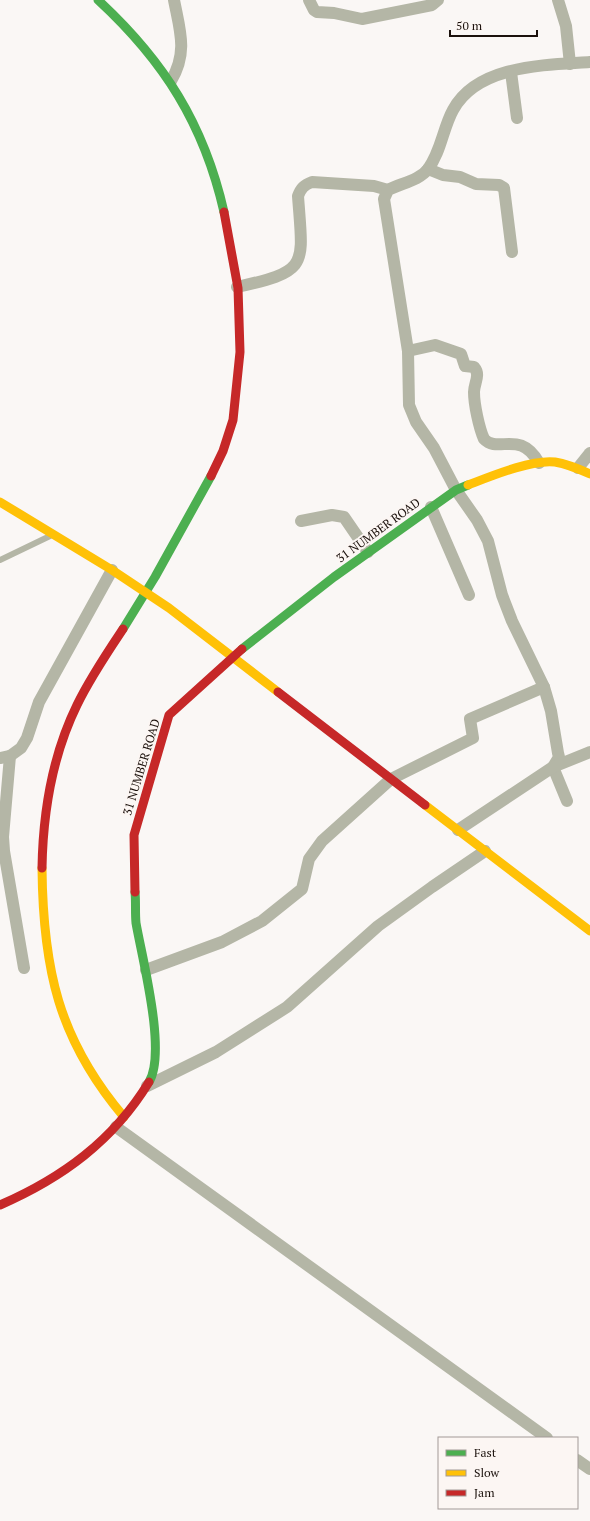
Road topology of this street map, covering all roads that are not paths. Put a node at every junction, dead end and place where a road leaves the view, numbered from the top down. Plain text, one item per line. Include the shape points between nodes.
1 (98, 0) edge
2 (174, 0) edge
3 (309, 0) edge
4 (438, 0) edge
5 (558, 0) edge
6 (590, 62) edge
7 (570, 64) junction
8 (511, 72) junction
9 (171, 81) junction
10 (517, 118) dead end
11 (428, 169) junction
12 (388, 190) junction
13 (512, 252) dead end
14 (237, 287) junction
15 (408, 351) junction
16 (590, 453) edge
17 (539, 463) junction
18 (578, 468) junction
19 (590, 474) edge
20 (456, 490) junction
21 (0, 502) edge
22 (431, 507) junction
23 (301, 521) dead end
24 (53, 534) junction
25 (368, 552) junction
26 (0, 560) edge
27 (113, 571) junction
28 (144, 591) junction
29 (469, 595) dead end
30 (232, 657) junction
31 (544, 687) junction
32 (590, 752) edge
33 (5, 757) edge
34 (553, 768) junction
35 (391, 779) junction
36 (567, 801) dead end
37 (458, 830) junction
38 (485, 851) junction
39 (590, 931) edge
40 (24, 968) dead end
41 (146, 970) junction
42 (147, 1086) junction
43 (115, 1127) junction
44 (0, 1205) edge
45 (546, 1437) edge
46 (578, 1461) edge
47 (590, 1469) edge

1 - 9 main road via 121,19 140,40
2 - 9 street via 182,41 182,57
3 - 4 street via 317,12 362,19 432,5
5 - 7 street via 566,26
6 - 7 street
7 - 8 street
8 - 10 street
8 - 11 street via 484,79 463,95 452,110
9 - 14 main road via 189,111 208,155 222,200
11 - 12 street via 414,179
11 - 13 street via 476,184 499,185 504,188
12 - 14 street via 374,186 312,182 305,184 298,196 302,245 300,259 294,268 284,274 270,280
12 - 15 street via 384,204
14 - 28 main road via 240,351 232,426 200,495
15 - 17 street via 435,345 461,354 465,366 477,370 474,393 484,439 491,444 519,444 528,448
15 - 20 street via 410,410
16 - 18 street
17 - 18 main road, 31 NUMBER ROAD via 554,462
17 - 20 main road, 31 NUMBER ROAD via 493,475
18 - 19 main road, 31 NUMBER ROAD
20 - 22 main road, 31 NUMBER ROAD
20 - 31 street via 478,520 488,542 502,595 512,621
21 - 24 main road
22 - 25 main road, 31 NUMBER ROAD
22 - 29 street
23 - 25 street via 332,515 344,517
24 - 26 lane
24 - 27 main road
25 - 30 main road, 31 NUMBER ROAD
27 - 28 main road
27 - 33 street via 39,702 27,738 21,748
28 - 30 main road
28 - 43 main road via 80,698 50,778 44,825 41,887 53,982 61,1011 87,1068 104,1094
30 - 35 main road
30 - 41 main road, 31 NUMBER ROAD via 169,715 134,835 136,921
31 - 34 street via 559,757
31 - 35 street via 470,719 473,738
32 - 34 street
33 - 40 street via 4,851
34 - 36 street
34 - 37 street
35 - 37 main road
35 - 41 street via 316,848 309,859 302,889 298,893 262,921 236,936
37 - 38 main road
38 - 39 main road
38 - 42 street via 378,926 274,1015 216,1052
41 - 42 main road, 31 NUMBER ROAD via 156,1050 153,1076
42 - 43 main road, 31 NUMBER ROAD
43 - 44 main road, 31 NUMBER ROAD via 53,1180
43 - 45 street
46 - 47 street

